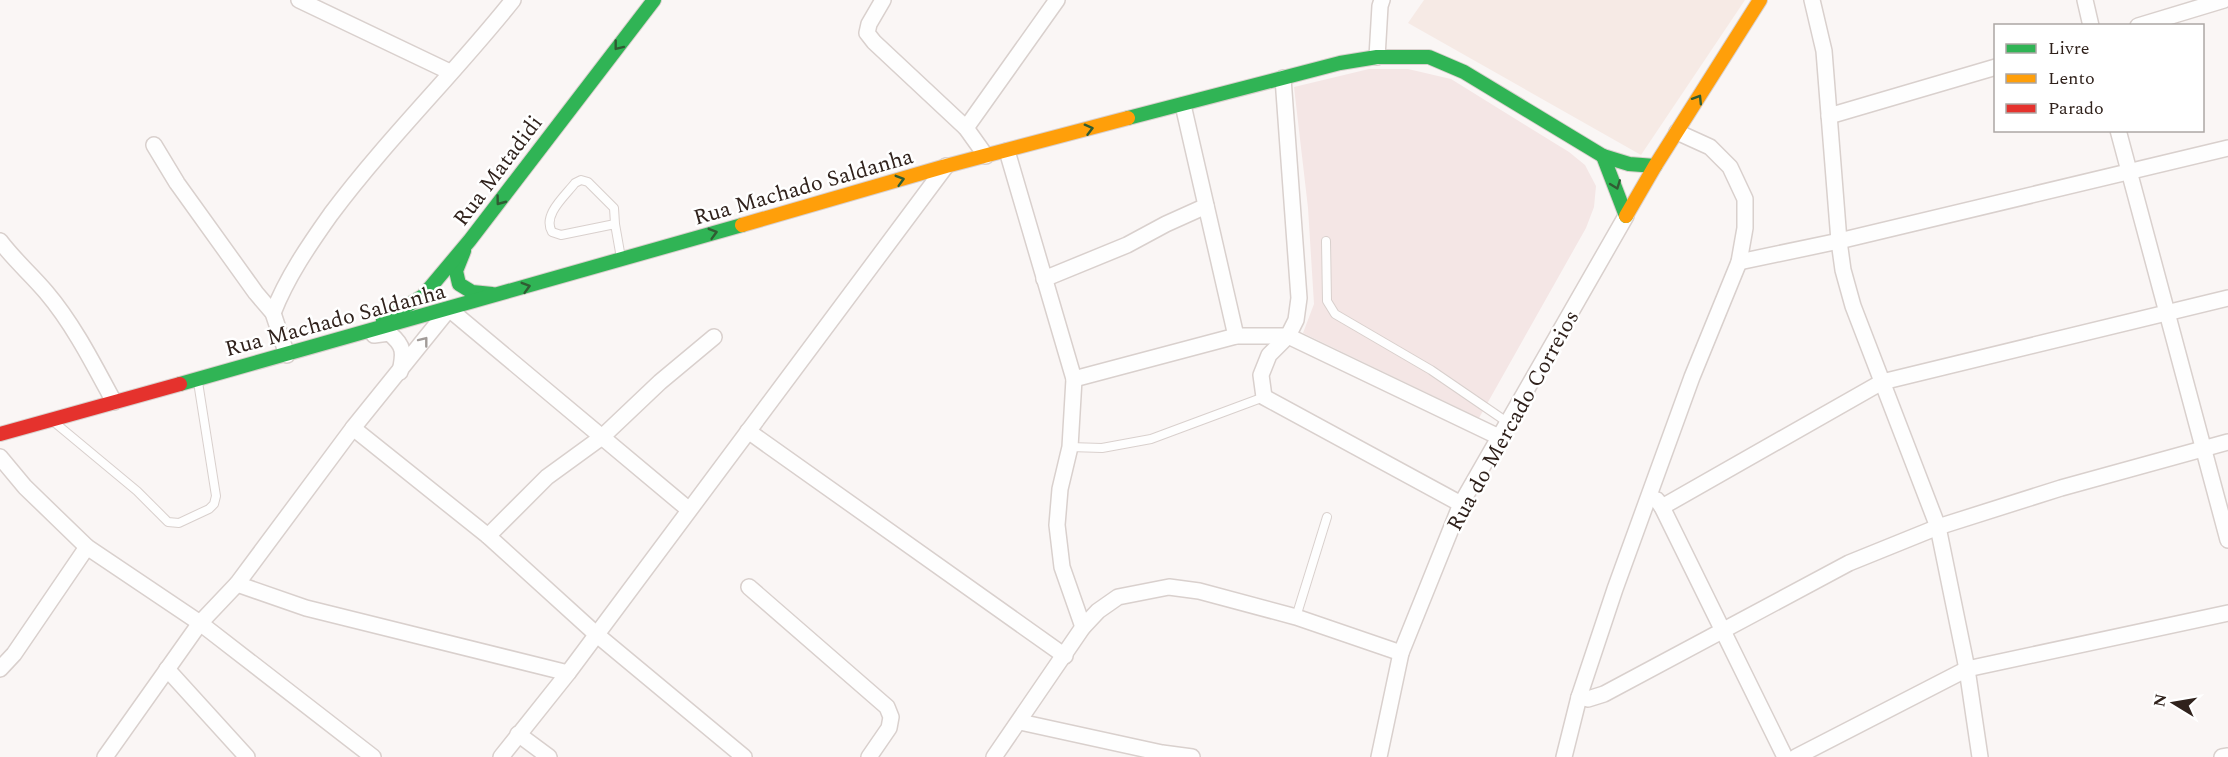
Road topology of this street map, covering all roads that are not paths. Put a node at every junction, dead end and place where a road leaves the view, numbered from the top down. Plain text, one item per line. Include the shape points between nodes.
1 (299, 0) edge
2 (513, 0) edge
3 (654, 0) edge
4 (883, 0) edge
5 (1057, 0) edge
6 (1383, 0) edge
7 (1812, 0) edge
8 (2085, 0) edge
9 (2224, 0) edge
10 (1757, 1) edge
11 (2091, 24) edge
12 (2145, 24) edge
13 (1377, 57) junction
14 (1994, 67) edge
15 (450, 72) junction
16 (1283, 78) junction
17 (1183, 105) junction
18 (1829, 116) junction
19 (966, 128) junction
20 (1677, 132) junction
21 (2118, 132) edge
22 (154, 145) dead end
23 (2228, 148) edge
24 (1007, 151) junction
25 (986, 156) junction
26 (1603, 156) junction
27 (946, 166) junction
28 (1655, 166) junction
29 (2128, 172) junction
30 (1206, 206) junction
31 (1626, 216) junction
32 (615, 224) junction
33 (470, 240) junction
34 (0, 241) edge
35 (1839, 241) junction
36 (1326, 242) dead end
37 (622, 260) junction
38 (1739, 262) junction
39 (1044, 279) junction
40 (500, 295) junction
41 (2228, 298) edge
42 (449, 309) junction
43 (273, 313) junction
44 (2167, 313) junction
45 (1236, 336) junction
46 (1288, 336) junction
47 (714, 337) dead end
48 (348, 338) junction
49 (287, 355) junction
50 (399, 372) junction
51 (198, 378) junction
52 (1074, 379) junction
53 (1882, 382) junction
54 (1264, 397) junction
55 (114, 402) junction
56 (51, 419) junction
57 (1507, 422) junction
58 (353, 428) junction
59 (748, 431) junction
60 (0, 434) edge
61 (1499, 436) junction
62 (602, 437) junction
63 (2228, 442) edge
64 (1070, 447) junction
65 (2203, 448) junction
66 (0, 457) edge
67 (1651, 493) junction
68 (1461, 504) junction
69 (1662, 507) junction
70 (688, 509) junction
71 (1327, 517) dead end
72 (1938, 527) junction
73 (488, 536) junction
74 (2228, 540) edge
75 (87, 547) junction
76 (237, 584) junction
77 (748, 587) dead end
78 (2228, 614) edge
79 (1296, 617) junction
80 (200, 623) junction
81 (1083, 627) junction
82 (1723, 629) junction
83 (596, 634) junction
84 (1401, 653) junction
85 (1065, 656) junction
86 (0, 669) edge
87 (167, 669) junction
88 (1967, 669) junction
89 (568, 673) junction
90 (1579, 697) junction
91 (1020, 722) junction
92 (518, 734) junction
93 (2228, 756) edge
94 (105, 757) edge
95 (247, 757) edge
96 (373, 757) edge
97 (501, 757) edge
98 (549, 757) edge
99 (744, 757) edge
100 (869, 757) edge
101 (994, 757) edge
102 (1192, 757) edge
103 (1379, 757) edge
104 (1564, 757) edge
105 (1785, 757) edge
106 (1796, 757) edge
107 (1980, 757) edge
108 (2222, 757) edge

1 - 15 street
2 - 15 street
3 -> 33 street, Rua Matadidi
4 - 19 street via 867,33
5 - 19 street
6 - 13 street
7 - 18 street via 1824,51
8 - 11 street
9 - 12 street
20 -> 10 street, Rua do Mercado Correios
13 - 16 street, Rua Machado Saldanha
13 - 26 street, Rua Machado Saldanha via 1429,57 1455,68
14 - 18 street
15 - 43 street via 351,187 281,292
16 - 17 street, Rua Machado Saldanha
16 - 46 street via 1299,298 1296,320
24 -> 17 street, Rua Machado Saldanha
17 - 30 street
18 - 35 street
19 - 25 street
20 - 28 street, Rua do Mercado Correios
20 - 38 street via 1710,147 1735,177 1745,198
21 - 29 street
22 - 43 street via 177,183
23 - 29 street
24 - 25 street, Rua Machado Saldanha
24 - 39 street
25 - 27 street, Rua Machado Saldanha
26 - 28 street, Rua Machado Saldanha
26 -> 31 street
37 -> 27 street, Rua Machado Saldanha
27 - 59 street
28 - 31 street, Rua do Mercado Correios
29 - 35 street
29 - 44 street
30 - 39 street via 1127,245
30 - 45 street
31 - 57 street, Rua do Mercado Correios
32 - 32 lane via 614,208 588,182 581,180 549,217 552,232 561,235
32 - 37 lane
33 - 40 street via 456,268 456,279 473,294
33 - 48 street, Rua Matadidi via 423,296
34 - 55 street via 47,293 85,348
35 - 38 street
35 - 53 street via 1852,306
36 - 57 lane via 1328,301 1335,314 1431,370
40 -> 37 street, Rua Machado Saldanha
38 - 67 street
39 - 52 street
40 - 42 street, Rua Machado Saldanha
41 - 44 street
42 - 48 street, Rua Machado Saldanha
50 -> 42 street
42 - 62 street
43 - 49 street
44 - 53 street
44 - 65 street
45 - 46 street
45 - 52 street
46 - 54 street via 1269,355 1261,375
46 - 61 street
47 - 62 street
48 - 49 street, Rua Machado Saldanha
48 - 50 street via 389,333 400,342 403,356
49 - 51 street, Rua Machado Saldanha
50 - 58 street
51 - 55 street, Rua Machado Saldanha
51 - 56 lane via 216,496 209,509 179,523 168,522
52 - 64 street
53 - 69 street
53 - 72 street
54 - 64 lane via 1151,439 1102,448
54 - 68 street
55 - 56 street, Rua Machado Saldanha
56 - 60 street, Rua Machado Saldanha
57 - 61 street, Rua do Mercado Correios
58 - 73 street
58 - 76 street
59 - 70 street
59 - 85 street
61 - 68 street, Rua do Mercado Correios
62 - 70 street
62 - 73 street via 547,477
63 - 65 street
64 - 81 street via 1057,525 1062,567
65 - 72 street
65 - 74 street
66 - 75 street
67 - 69 street
67 - 90 street
68 - 84 street, Rua do Mercado Correios
69 - 82 street
70 - 83 street
71 - 79 lane
72 - 82 street via 1849,563
72 - 88 street
73 - 83 street
75 - 80 street
75 - 86 street
76 - 80 street
76 - 89 street via 306,608
77 - 100 street via 887,707 891,717 889,728
78 - 88 street
79 - 81 street via 1199,591 1168,587 1118,597 1098,610
79 - 84 street
80 - 87 street
80 - 96 street
81 - 85 street
82 - 90 street via 1604,694 1588,699
82 - 105 street
83 - 89 street
83 - 99 street
84 - 103 street, Rua do Mercado Correios
85 - 91 street
87 - 94 street
87 - 95 street
88 - 106 street
88 - 107 street
89 - 92 street
90 - 104 street
91 - 101 street
91 - 102 street
92 - 97 street
92 - 98 street
93 - 108 street

